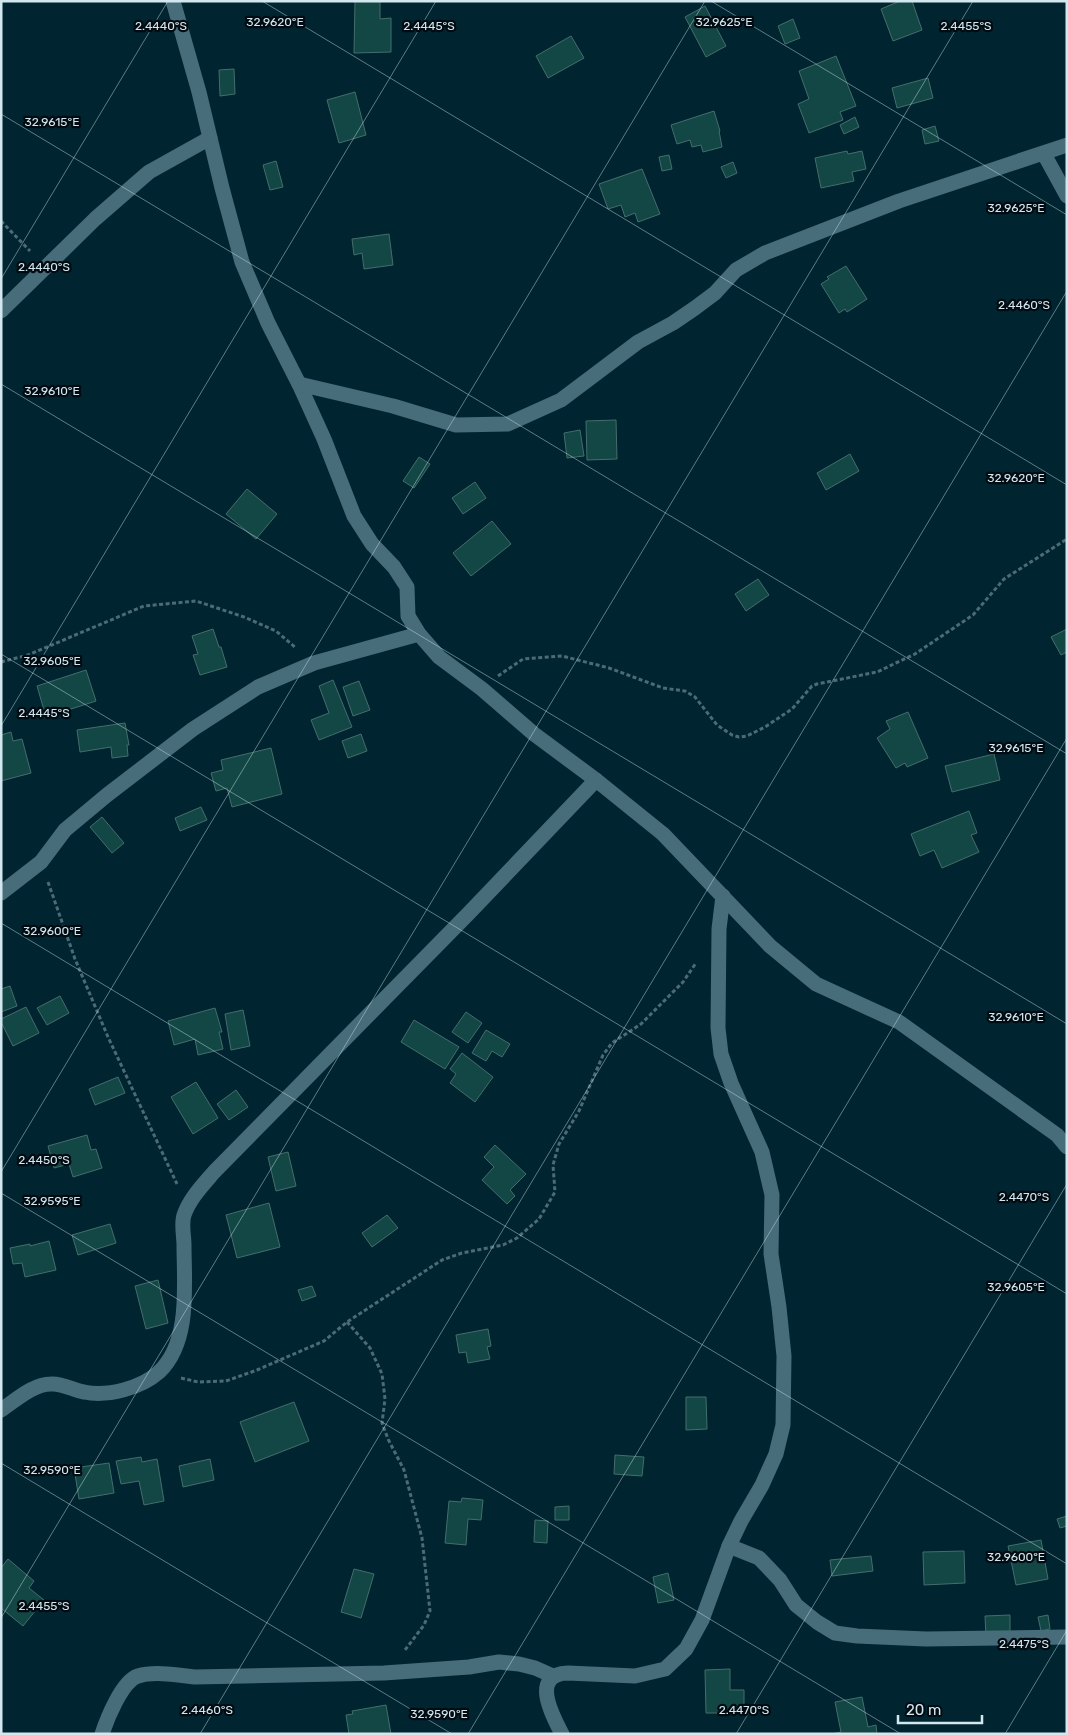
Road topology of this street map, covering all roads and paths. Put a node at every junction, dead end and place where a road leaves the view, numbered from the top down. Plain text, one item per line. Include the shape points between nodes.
1 (173, 1) edge
2 (210, 138) junction
3 (1067, 145) edge
4 (1044, 154) junction
5 (1067, 196) edge
6 (1, 221) edge
7 (45, 267) junction
8 (1, 311) edge
9 (299, 384) junction
10 (1067, 539) edge
11 (419, 634) junction
12 (1, 662) edge
13 (314, 663) junction
14 (482, 689) junction
15 (596, 780) junction
16 (41, 862) junction
17 (1, 893) edge
18 (723, 896) junction
19 (698, 960) dead end
20 (1067, 1147) edge
21 (184, 1217) junction
22 (348, 1322) junction
23 (159, 1372) junction
24 (1, 1410) edge
25 (729, 1546) junction
26 (1067, 1637) edge
27 (384, 1673) junction
28 (553, 1676) junction
29 (102, 1734) edge
30 (562, 1734) edge

1 - 2 street
2 - 7 street via 150,172
2 - 9 street via 242,262
3 - 4 street
4 - 5 street
4 - 9 street via 899,200 765,253 736,270 696,308 638,342 561,400 508,424 456,425 394,406
6 - 7 path
7 - 8 street
9 - 11 street via 354,516 407,588 408,616
10 - 14 path via 1004,579 973,615 915,654 877,672 812,686 792,710 747,736 732,735 717,725 695,697 685,691 663,688 562,656 522,659
11 - 13 street
11 - 14 street via 439,657
12 - 13 path via 28,655 144,606 196,601 276,631
13 - 16 street via 258,687 193,729 65,830
14 - 15 street via 534,734
15 - 18 street via 663,834
15 - 21 street via 214,1172 193,1196
16 - 17 street
16 - 21 path via 75,959 178,1186
18 - 20 street via 770,946 816,984 899,1022 1057,1135
18 - 25 street via 719,929 718,1028 721,1054 768,1173 772,1195 771,1254 784,1356 783,1424 776,1454
19 - 22 path via 683,982 641,1024 612,1043 603,1056 579,1111 559,1144 553,1165 555,1192 539,1218 517,1238 503,1245 442,1260
21 - 23 street via 182,1329 173,1352
22 - 23 path via 324,1341 226,1381 198,1382
22 - 27 path via 370,1348 382,1374 385,1399 382,1423 404,1470 422,1538 430,1611 404,1652
23 - 24 street via 141,1383 104,1394 45,1385 25,1393
25 - 26 street via 759,1558 780,1580 796,1605 835,1633 926,1639
25 - 28 street via 702,1620 686,1649 665,1669 635,1676 568,1673
27 - 28 street via 499,1662 535,1668
27 - 29 street via 138,1676 129,1680
28 - 30 street via 546,1697

